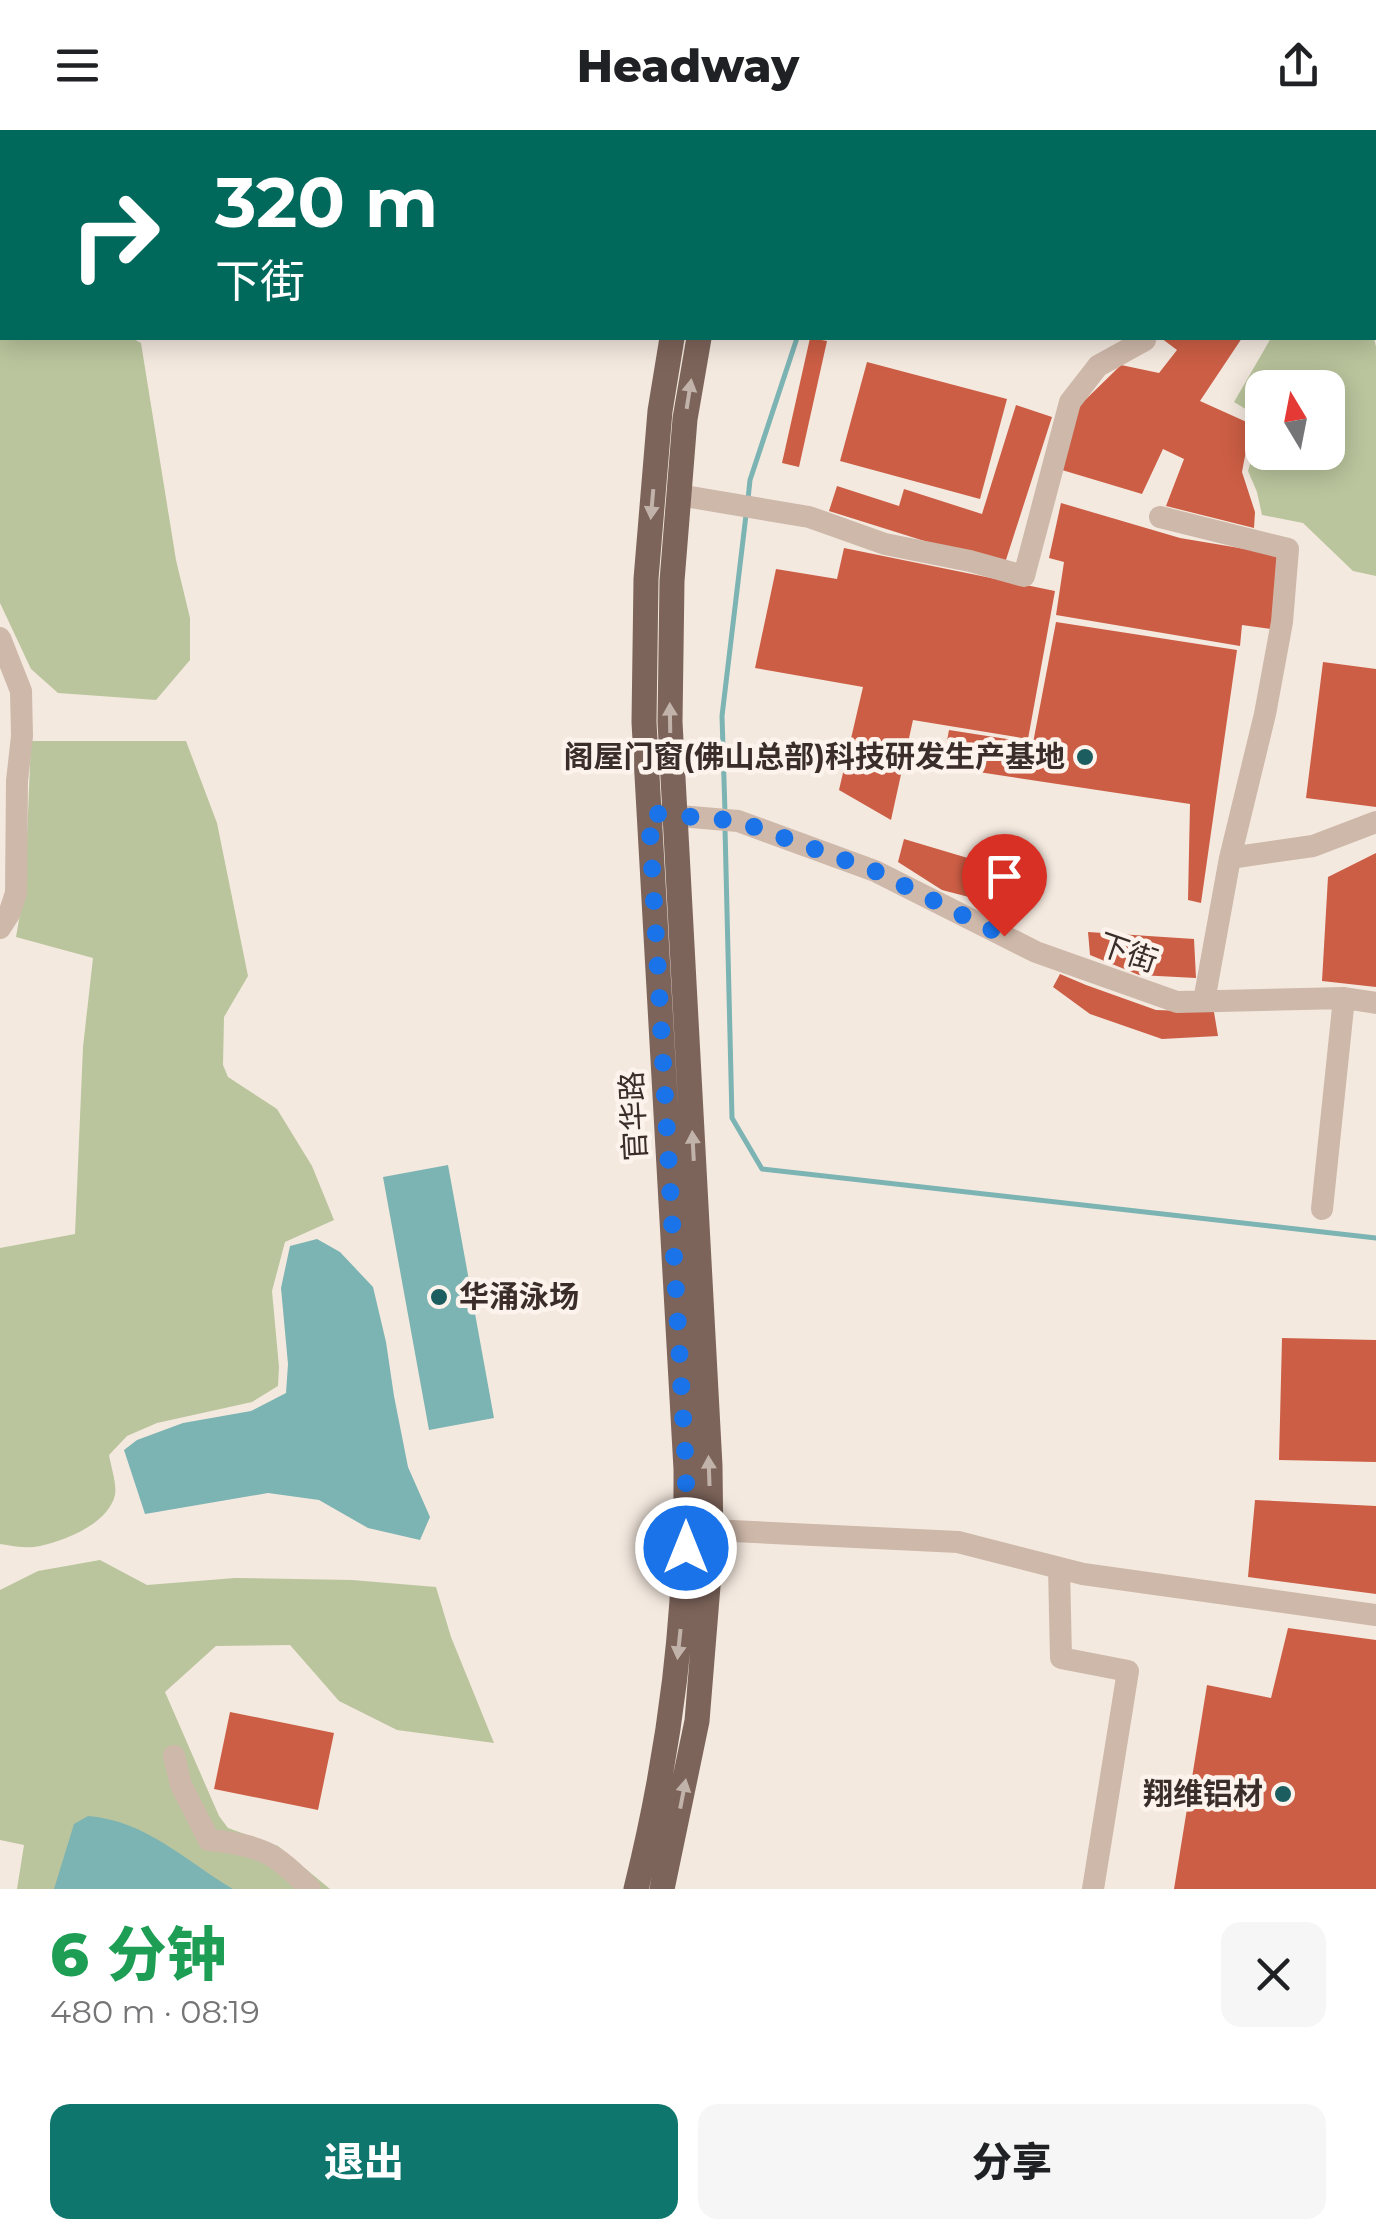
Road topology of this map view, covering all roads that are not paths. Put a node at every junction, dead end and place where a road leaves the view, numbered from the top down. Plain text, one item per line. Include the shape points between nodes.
1 (672, 340) edge
2 (698, 340) edge
3 (1145, 340) dead end
4 (679, 496) junction
5 (1160, 517) dead end
6 (0, 638) edge
7 (662, 814) junction
8 (1376, 822) edge
9 (1230, 858) junction
10 (0, 928) edge
11 (1344, 998) junction
12 (1204, 1001) junction
13 (1376, 1004) edge
14 (1322, 1209) dead end
15 (710, 1530) junction
16 (1059, 1568) junction
17 (1376, 1615) edge
18 (174, 1756) dead end
19 (310, 1889) edge
20 (636, 1889) edge
21 (662, 1889) edge
22 (1093, 1889) edge

1 -> 7 main road, 官华路 via 646,579 644,722
4 -> 2 main road, 官华路
3 - 4 street via 1098,366 1070,402 1024,576 886,544 810,517
7 -> 4 main road, 官华路
5 - 9 street via 1288,549 1265,714
6 - 10 street via 21,691 22,736 16,893
7 - 12 street, 下街 via 738,821 875,871 1036,952 1177,1002
15 -> 7 main road, 官华路
7 -> 20 main road, 官华路 via 686,1548 672,1712
8 - 9 street via 1312,846
9 - 12 street
11 - 12 street, 下街
11 - 13 street, 下街
11 - 14 street
15 - 16 street via 958,1542
21 -> 15 main road, 官华路 via 697,1721
16 - 17 street
16 - 22 street via 1061,1658 1128,1672
18 - 19 street via 209,1840 247,1844 285,1862

